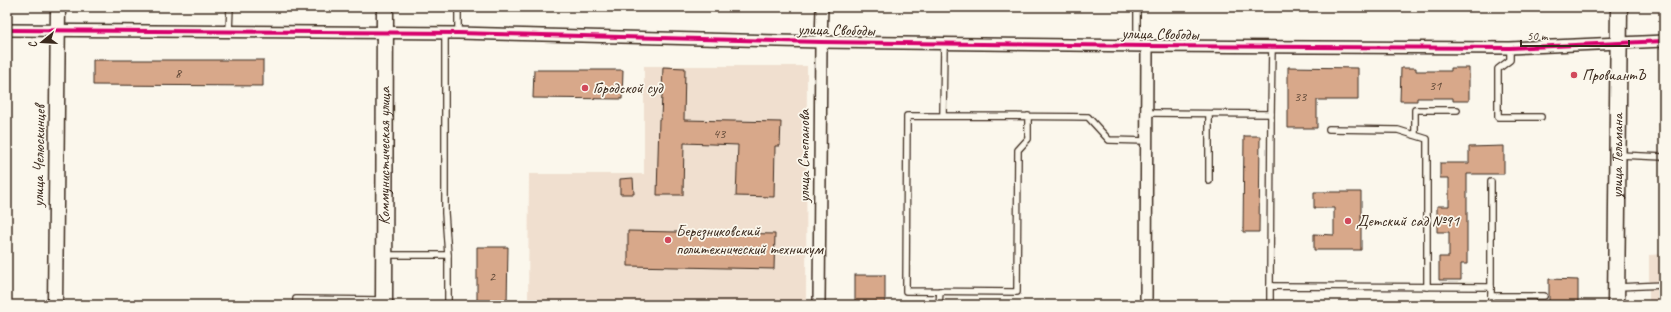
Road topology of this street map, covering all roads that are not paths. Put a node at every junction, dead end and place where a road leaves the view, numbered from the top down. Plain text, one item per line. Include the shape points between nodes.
1 (58, 7) edge
2 (230, 7) edge
3 (386, 7) edge
4 (458, 7) edge
5 (822, 7) edge
6 (1137, 7) edge
7 (1619, 7) edge
8 (7, 30) edge
9 (58, 31) junction
10 (229, 32) junction
11 (385, 33) junction
12 (445, 33) junction
13 (458, 33) junction
14 (1664, 41) edge
15 (821, 42) junction
16 (1618, 43) junction
17 (944, 44) junction
18 (1142, 46) junction
19 (1272, 47) junction
20 (1510, 48) junction
21 (1457, 110) dead end
22 (1148, 113) junction
23 (1209, 114) junction
24 (1271, 114) junction
25 (943, 116) junction
26 (1028, 116) junction
27 (1541, 117) dead end
28 (1329, 129) dead end
29 (1415, 135) junction
30 (1147, 141) junction
31 (1617, 155) junction
32 (1664, 157) edge
33 (1209, 181) dead end
34 (1491, 182) dead end
35 (385, 255) junction
36 (448, 256) junction
37 (1664, 285) edge
38 (1270, 286) junction
39 (1426, 286) junction
40 (1491, 287) junction
41 (1616, 287) junction
42 (940, 291) junction
43 (1491, 296) junction
44 (1544, 296) dead end
45 (384, 302) edge
46 (55, 305) edge
47 (296, 305) edge
48 (448, 305) edge
49 (819, 305) edge
50 (939, 305) edge
51 (1146, 305) edge
52 (1270, 305) edge
53 (1491, 305) edge
54 (1616, 305) edge

1 - 9 street, улица Челюскинцев
2 - 10 lane
3 - 11 main road, Коммунистическая улица
4 - 13 lane
5 - 15 street, улица Степанова
6 - 18 lane
7 - 16 main road, улица Тельмана
8 - 9 street, улица Свободы
9 - 10 street, улица Свободы
9 - 46 street, улица Челюскинцев
10 - 11 street, улица Свободы
11 - 12 street, улица Свободы
11 - 35 main road, Коммунистическая улица
12 - 13 street, улица Свободы
12 - 36 lane via 445,213
13 - 15 street, улица Свободы
14 - 16 street, улица Свободы
15 - 17 street, улица Свободы
15 - 49 street, улица Степанова
16 - 20 street, улица Свободы
16 - 31 main road, улица Тельмана
17 - 18 street, улица Свободы
17 - 25 lane
18 - 19 street, улица Свободы
18 - 22 street
19 - 20 street, улица Свободы
19 - 24 lane
20 - 27 lane via 1510,60 1498,69 1498,117
21 - 29 lane via 1415,110
22 - 23 lane
22 - 30 street
23 - 24 lane
23 - 33 lane
24 - 38 lane
25 - 26 lane
25 - 42 lane via 907,116 906,291
26 - 30 lane via 1088,117 1108,140
26 - 42 lane via 1028,139 1018,150 1017,292
28 - 29 lane via 1398,130
29 - 39 lane via 1427,139
30 - 51 street
31 - 32 lane
31 - 41 main road, улица Тельмана
34 - 40 lane
35 - 36 lane
35 - 45 main road, Коммунистическая улица
36 - 48 lane
37 - 41 lane
38 - 39 lane
38 - 52 lane
39 - 40 lane
40 - 43 lane
41 - 54 main road, улица Тельмана
42 - 50 lane
43 - 44 lane
43 - 53 lane
45 - 47 lane via 296,299

